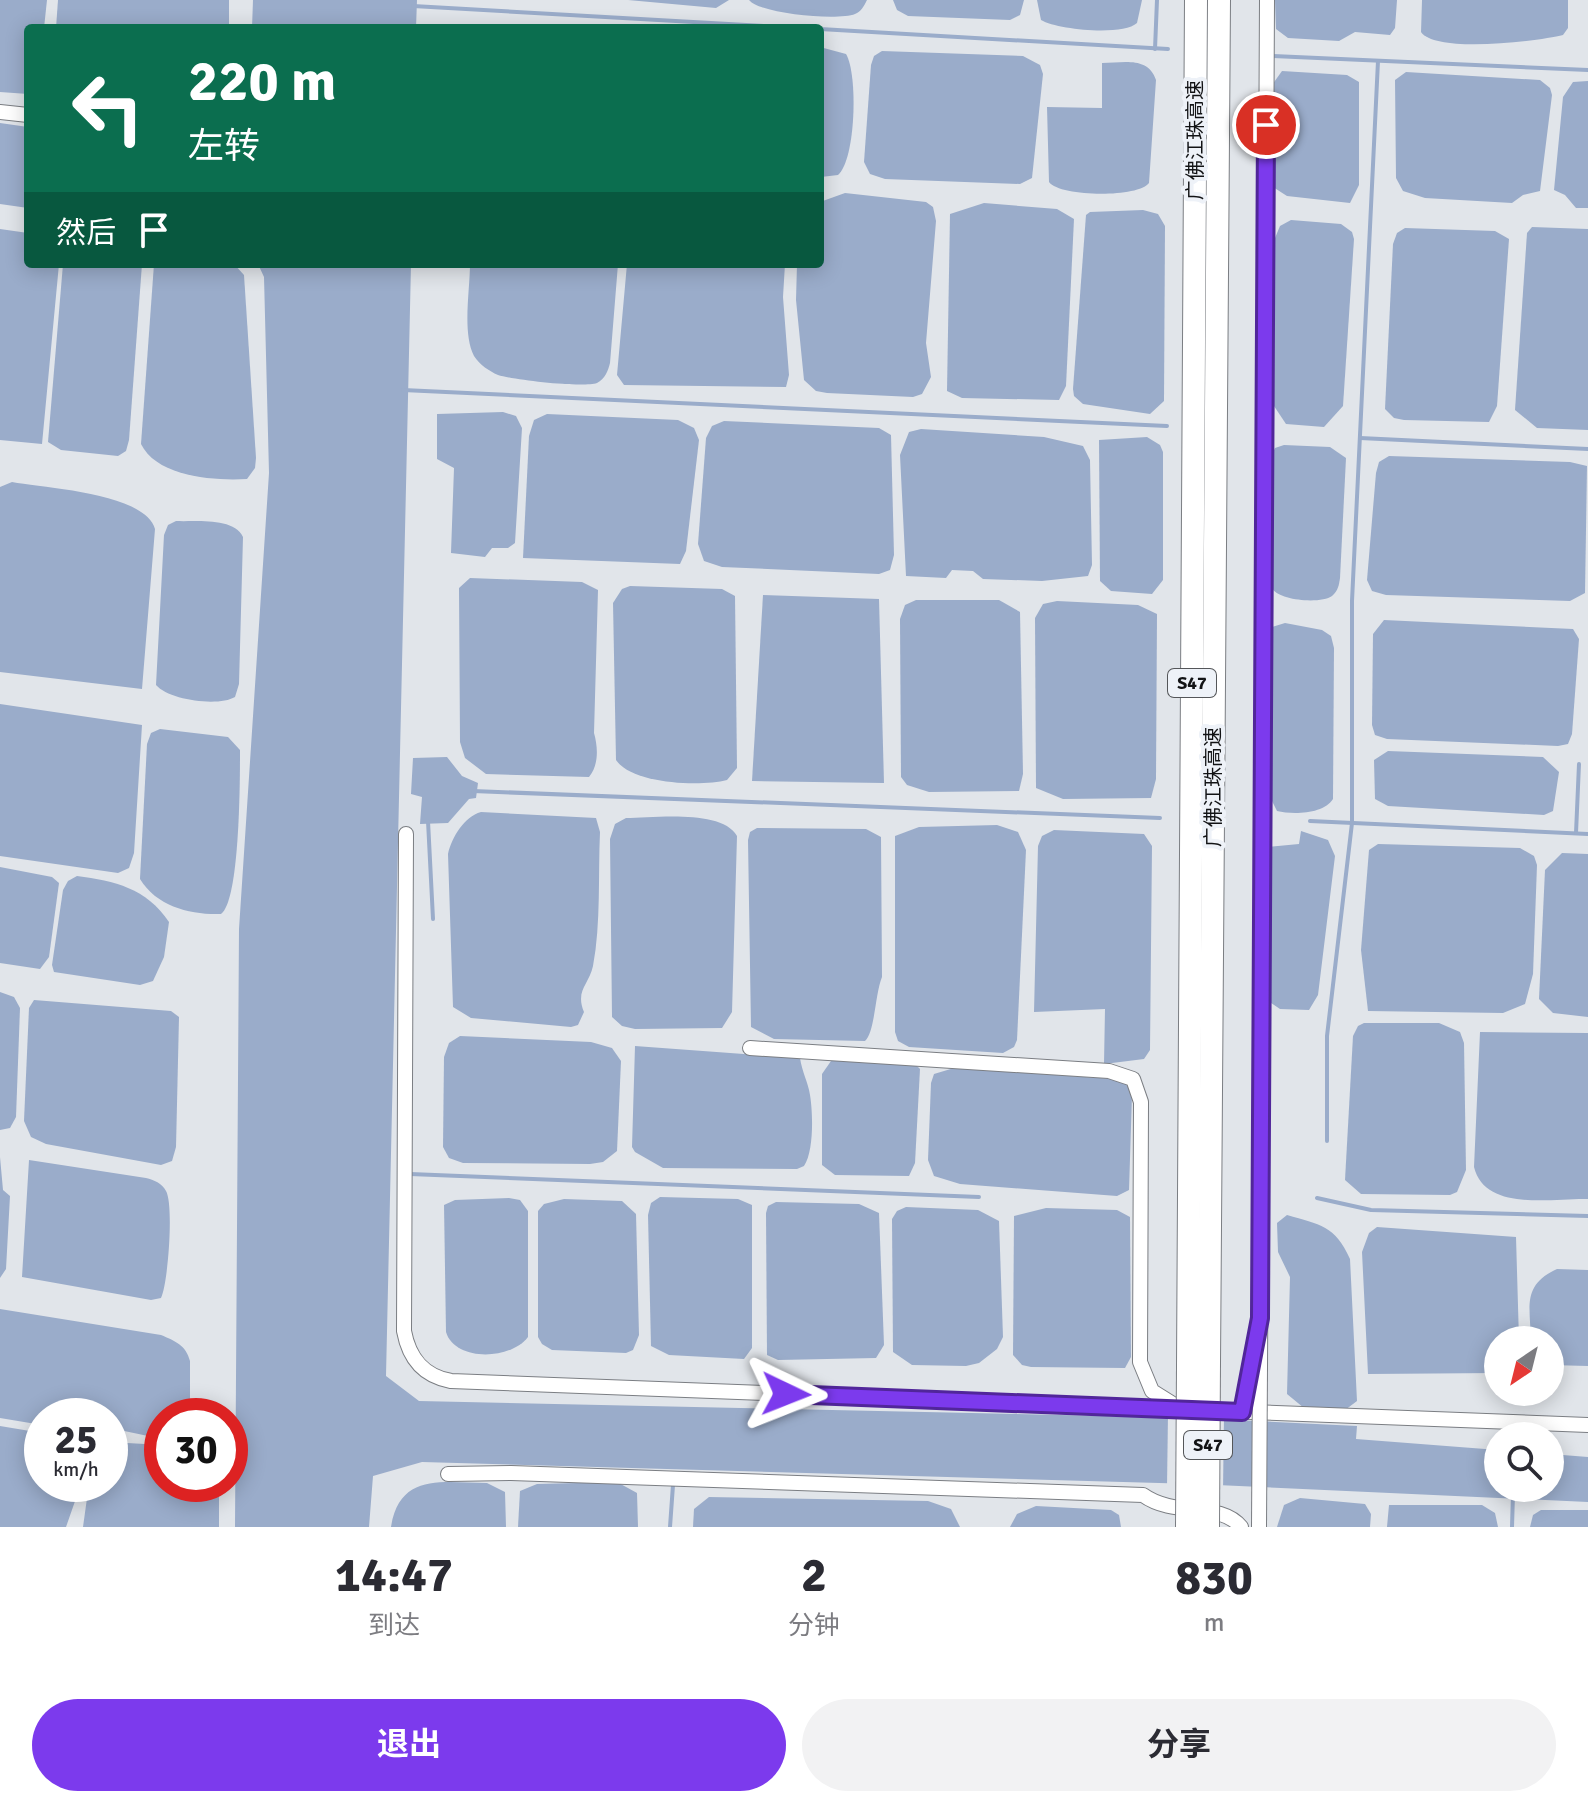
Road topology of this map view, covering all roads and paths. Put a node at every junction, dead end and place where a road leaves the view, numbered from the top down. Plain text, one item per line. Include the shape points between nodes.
1 (1196, 0) edge
2 (1219, 0) edge
3 (1267, 0) edge
4 (0, 112) edge
5 (24, 115) edge
6 (406, 834) dead end
7 (750, 1048) dead end
8 (1260, 1318) junction
9 (1198, 1365) junction
10 (1188, 1410) junction
11 (1242, 1412) junction
12 (1588, 1425) edge
13 (448, 1474) dead end
14 (1187, 1527) edge
15 (1208, 1527) edge
16 (1241, 1527) edge
17 (1259, 1527) edge

1 - 9 highway, 广佛江珠高速 / S47
2 - 9 highway, 广佛江珠高速 / S47
3 - 8 street
4 - 5 street
6 - 10 street via 405,1340 419,1366 441,1380
7 - 10 street via 1109,1071 1133,1079 1141,1102 1140,1362 1152,1391
8 - 11 street
8 - 17 street, bridge
9 - 14 highway, 广佛江珠高速 / S47, bridge
9 - 15 highway, 广佛江珠高速 / S47, bridge
10 - 11 street
11 - 12 street
13 - 16 street via 1143,1495 1171,1509 1223,1513

